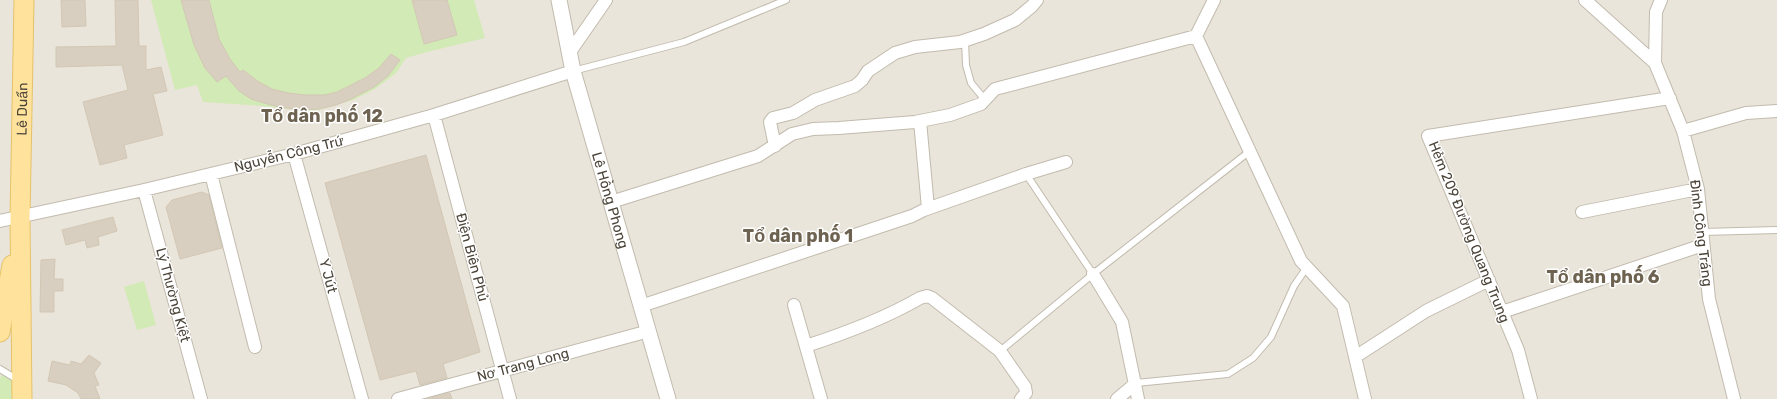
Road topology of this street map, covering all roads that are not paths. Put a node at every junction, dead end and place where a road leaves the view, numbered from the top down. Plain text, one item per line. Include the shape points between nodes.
1 (24, 0) edge
2 (559, 0) edge
3 (606, 0) edge
4 (786, 0) edge
5 (1036, 0) edge
6 (1214, 0) edge
7 (1585, 0) edge
8 (1661, 0) edge
9 (1196, 36) junction
10 (965, 40) junction
11 (570, 52) junction
12 (1655, 63) junction
13 (573, 71) junction
14 (1670, 98) junction
15 (986, 101) junction
16 (1777, 111) edge
17 (434, 115) junction
18 (920, 120) junction
19 (1683, 131) junction
20 (775, 146) junction
21 (1250, 151) junction
22 (294, 154) junction
23 (1066, 162) dead end
24 (211, 174) junction
25 (1026, 174) junction
26 (1698, 189) junction
27 (144, 190) junction
28 (611, 202) junction
29 (928, 208) junction
30 (1582, 212) dead end
31 (20, 218) junction
32 (0, 221) edge
33 (1777, 230) edge
34 (1702, 232) junction
35 (1703, 245) junction
36 (1307, 268) junction
37 (1092, 274) junction
38 (1489, 280) junction
39 (794, 305) dead end
40 (642, 306) junction
41 (1502, 312) junction
42 (649, 331) junction
43 (0, 332) edge
44 (806, 346) junction
45 (255, 347) dead end
46 (1000, 351) junction
47 (1355, 357) junction
48 (0, 369) edge
49 (503, 370) junction
50 (1136, 383) junction
51 (22, 391) edge
52 (201, 399) edge
53 (362, 399) edge
54 (398, 399) edge
55 (510, 399) edge
56 (668, 399) edge
57 (821, 399) edge
58 (1021, 399) edge
59 (1117, 399) edge
60 (1138, 399) edge
61 (1365, 399) edge
62 (1531, 399) edge
63 (1734, 399) edge

1 - 31 main road, Lê Duẩn
2 - 11 street, Lê Hồng Phong
3 - 11 street
4 - 13 lane via 684,42
5 - 10 street via 1016,20
6 - 9 street
7 - 12 street
8 - 12 street, Đinh Công Tráng via 1656,12
9 - 15 street via 995,89
9 - 21 street
10 - 15 lane via 966,65 971,83
10 - 20 street via 915,47 895,53 868,71 855,86 815,100 793,113 773,118 770,122
11 - 13 street, Lê Hồng Phong
12 - 14 street, Đinh Công Tráng
13 - 17 street, Nguyễn Công Trứ
13 - 28 street, Lê Hồng Phong
14 - 19 street, Đinh Công Tráng
14 - 38 street, Hẻm 209 Đường Quang Trung via 1428,136
15 - 18 street via 950,115
16 - 19 street via 1746,113
17 - 22 street, Nguyễn Công Trứ
17 - 49 street, Điện Biên Phủ
18 - 20 street via 813,129 792,134
18 - 29 street
19 - 26 street, Đinh Công Tráng
20 - 28 street via 758,156
21 - 36 street via 1301,261
21 - 37 lane
22 - 24 street, Nguyễn Công Trứ
22 - 53 street, Y Jút
23 - 25 street
24 - 27 street, Nguyễn Công Trứ
24 - 45 street
25 - 29 street
25 - 37 lane
26 - 30 street
26 - 34 street, Đinh Công Tráng
27 - 31 street, Nguyễn Công Trứ
27 - 52 street, Lý Thường Kiệt
28 - 40 street, Lê Hồng Phong
29 - 40 street via 912,216
31 - 32 street, Nguyễn Công Trứ
31 - 43 main road, Lê Duẩn
31 - 51 main road, Lê Duẩn
33 - 34 lane
34 - 35 street, Đinh Công Tráng
35 - 41 street
35 - 63 street, Đinh Công Tráng via 1709,299
36 - 47 street via 1343,306
36 - 50 lane via 1294,286 1271,338 1253,358 1228,374
37 - 46 lane
37 - 50 street via 1122,322
38 - 41 street, Hẻm 209 Đường Quang Trung
38 - 47 street via 1426,311
39 - 44 street
40 - 42 street, Lê Hồng Phong
41 - 62 street, Hẻm 209 Đường Quang Trung via 1518,350
42 - 49 street, Nơ Trang Long
42 - 56 street, Lê Hồng Phong
44 - 46 street via 849,332 927,296
44 - 57 street
46 - 58 street via 1025,387 1026,393
47 - 61 street
48 - 51 lane
49 - 54 street, Nơ Trang Long
49 - 55 street, Điện Biên Phủ
50 - 59 street
50 - 60 street

